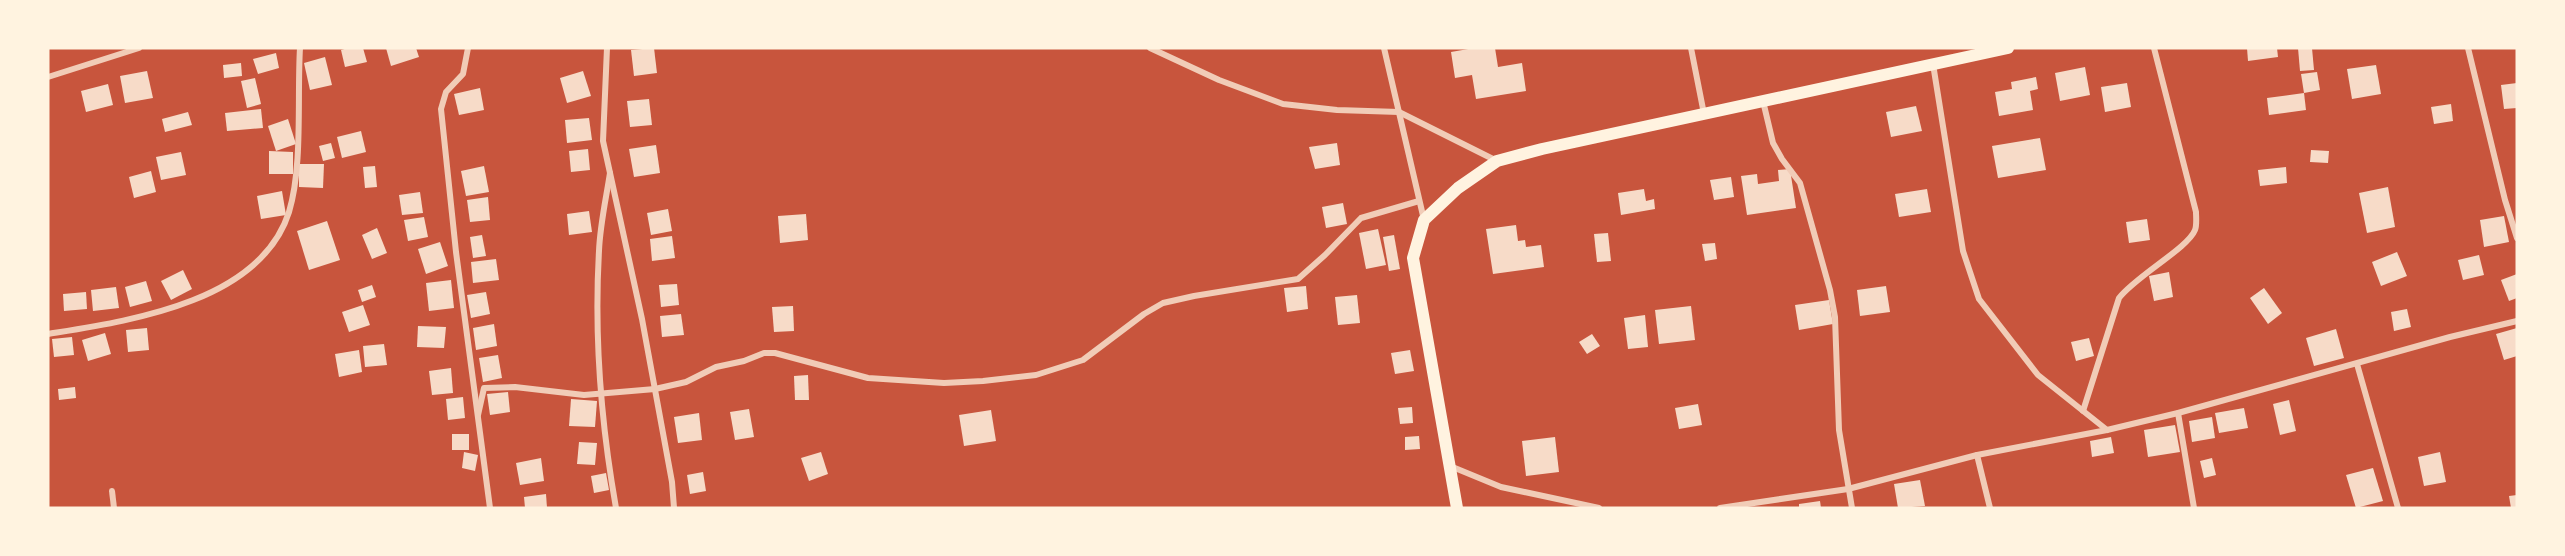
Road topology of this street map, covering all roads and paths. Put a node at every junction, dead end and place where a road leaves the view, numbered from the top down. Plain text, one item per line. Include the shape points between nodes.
1 (139, 48) edge
2 (308, 48) edge
3 (468, 48) edge
4 (607, 48) edge
5 (1150, 48) edge
6 (1384, 48) edge
7 (1691, 48) edge
8 (2008, 48) edge
9 (2154, 48) edge
10 (2468, 48) edge
11 (300, 49) edge
12 (1933, 64) junction
13 (48, 77) edge
14 (1763, 101) junction
15 (1399, 112) junction
16 (1704, 114) junction
17 (1497, 161) junction
18 (611, 170) junction
19 (1419, 201) junction
20 (1424, 220) junction
21 (2517, 238) edge
22 (2517, 321) edge
23 (48, 333) edge
24 (2357, 364) junction
25 (655, 389) junction
26 (601, 394) junction
27 (2083, 411) junction
28 (2178, 413) junction
29 (478, 415) junction
30 (2107, 430) junction
31 (1977, 456) junction
32 (1450, 466) junction
33 (1848, 489) junction
34 (111, 491) dead end
35 (114, 508) edge
36 (490, 508) edge
37 (616, 508) edge
38 (674, 508) edge
39 (1457, 508) edge
40 (1599, 508) edge
41 (1720, 508) edge
42 (1852, 508) edge
43 (1990, 508) edge
44 (2193, 508) edge
45 (2398, 508) edge

1 - 13 street
2 - 11 street
3 - 29 street via 464,74 446,92 441,109
4 - 18 street via 603,141
5 - 15 street via 1220,81 1283,104
6 - 15 street
7 - 16 street
8 - 12 main road
9 - 27 street via 2196,212 2196,229 2189,240 2128,285 2119,298
10 - 21 street
11 - 23 street via 297,156 289,210 270,246 246,272 176,307 119,322
12 - 14 main road
12 - 27 street via 1963,251 1979,299 2038,375
14 - 16 main road
14 - 33 street via 1773,143 1800,183 1830,290 1835,317 1839,430
15 - 17 street
15 - 19 street
16 - 17 main road
17 - 20 main road via 1458,188
18 - 25 street
18 - 26 street via 599,248 596,340
19 - 20 street
19 - 25 street via 1361,218 1298,279 1163,303 1083,360 1036,375 944,383 868,378 764,353 716,367 686,382
20 - 32 main road via 1413,258 1415,278
22 - 24 street
24 - 28 street
24 - 45 street
25 - 26 street
25 - 38 street
26 - 29 street via 484,388
26 - 37 street
27 - 30 street
28 - 30 street
28 - 44 street
29 - 36 street
30 - 31 street
31 - 33 street
31 - 43 street
32 - 39 main road
32 - 40 street via 1501,487
33 - 41 street
33 - 42 street
34 - 35 street

